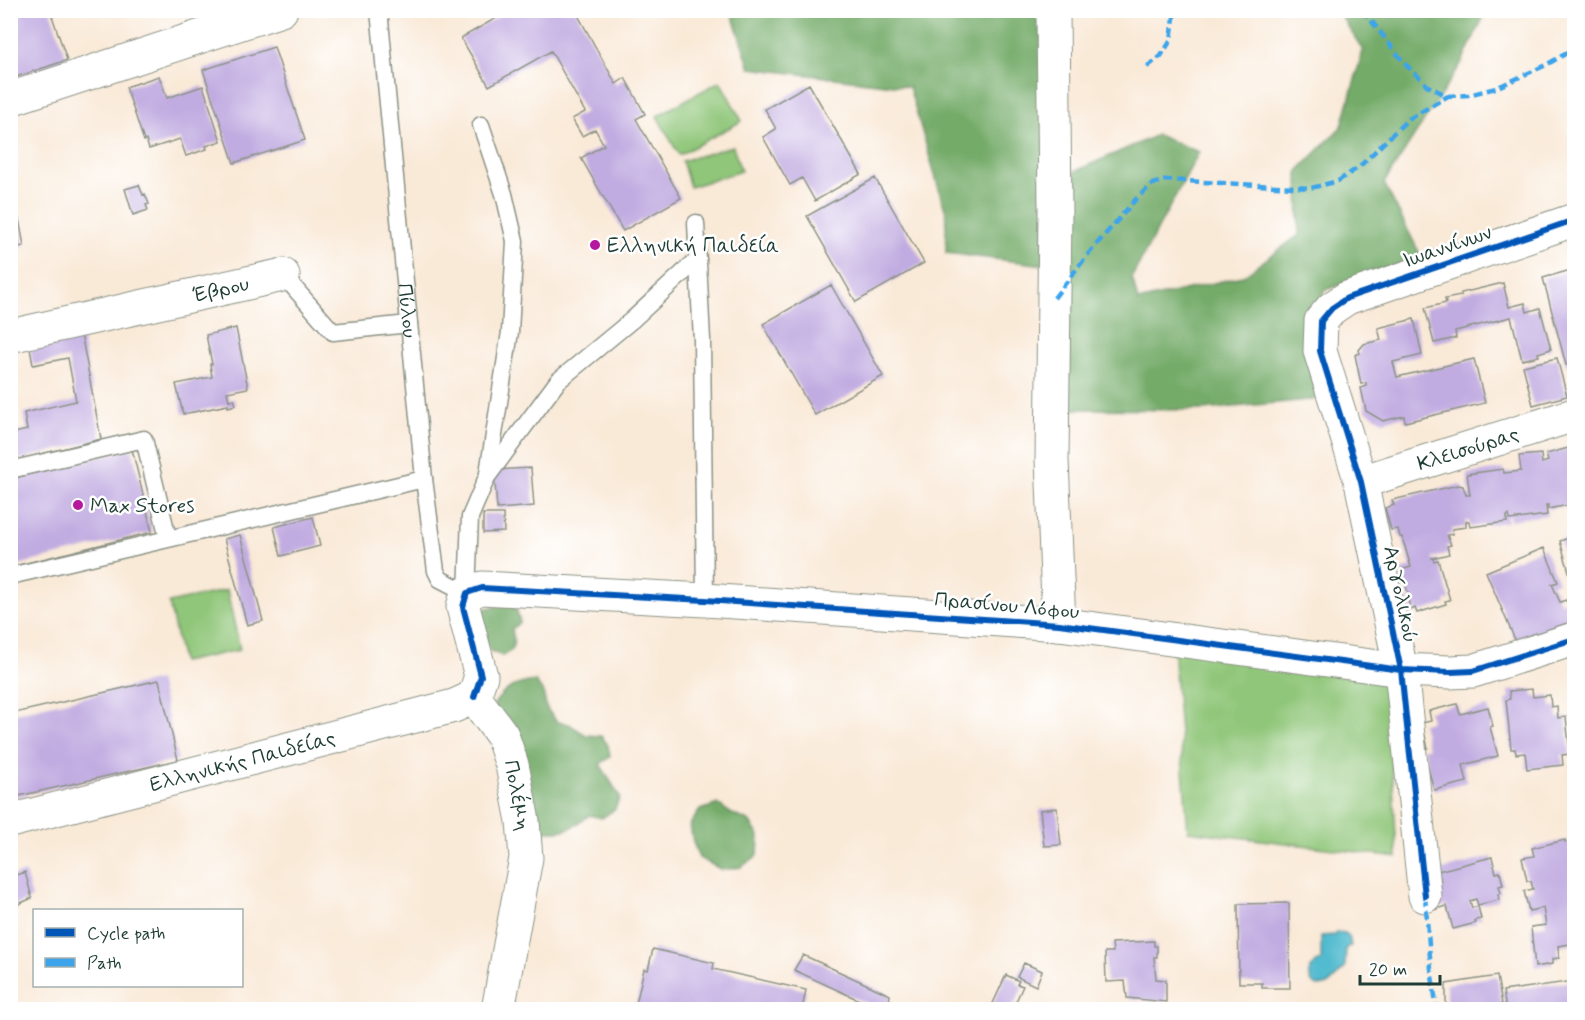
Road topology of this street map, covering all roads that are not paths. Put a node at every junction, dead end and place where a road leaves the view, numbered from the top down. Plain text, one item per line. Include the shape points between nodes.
1 (281, 10) edge
2 (379, 10) edge
3 (1053, 10) edge
4 (10, 99) edge
5 (481, 125) dead end
6 (1575, 220) edge
7 (696, 223) dead end
8 (698, 258) junction
9 (283, 275) joint
10 (1332, 308) joint
11 (409, 324) junction
12 (10, 336) edge
13 (1575, 415) edge
14 (10, 470) edge
15 (487, 477) junction
16 (424, 479) junction
17 (1360, 482) junction
18 (168, 538) junction
19 (10, 576) edge
20 (467, 593) junction
21 (705, 600) junction
22 (1059, 624) junction
23 (1575, 639) edge
24 (1401, 670) junction
25 (474, 697) junction
26 (10, 821) edge
27 (1425, 896) dead end
28 (498, 1010) edge

1 - 4 street
2 - 11 lane, Πύλου
3 - 22 street via 1052,460
5 - 15 lane via 516,241 510,332
6 - 10 street, Ιωαννίνων via 1347,298
7 - 8 lane
8 - 15 lane via 632,320 558,381
8 - 21 lane
9 - 11 lane, Έβρου via 333,332
9 - 12 street, Έβρου
10 - 17 street, Αργολικού via 1321,321 1320,351
11 - 16 lane, Πύλου
13 - 17 street, Κλεισούρας
14 - 18 lane via 144,439
15 - 20 lane via 470,517
16 - 18 lane
16 - 20 lane, Πύλου via 436,570 440,579
17 - 24 street, Αργολικού
18 - 19 lane
20 - 21 street, Πρασίνου Λόφου via 482,588
20 - 25 street via 463,607 481,676
21 - 22 street, Πρασίνου Λόφου
22 - 24 street, Πρασίνου Λόφου
23 - 24 street, Πρασίνου Λόφου via 1473,671
24 - 27 street, Αργολικού
25 - 26 street, Ελληνικής Παιδείας via 453,706
25 - 28 street, Πολέμη via 502,735 512,765 526,858

